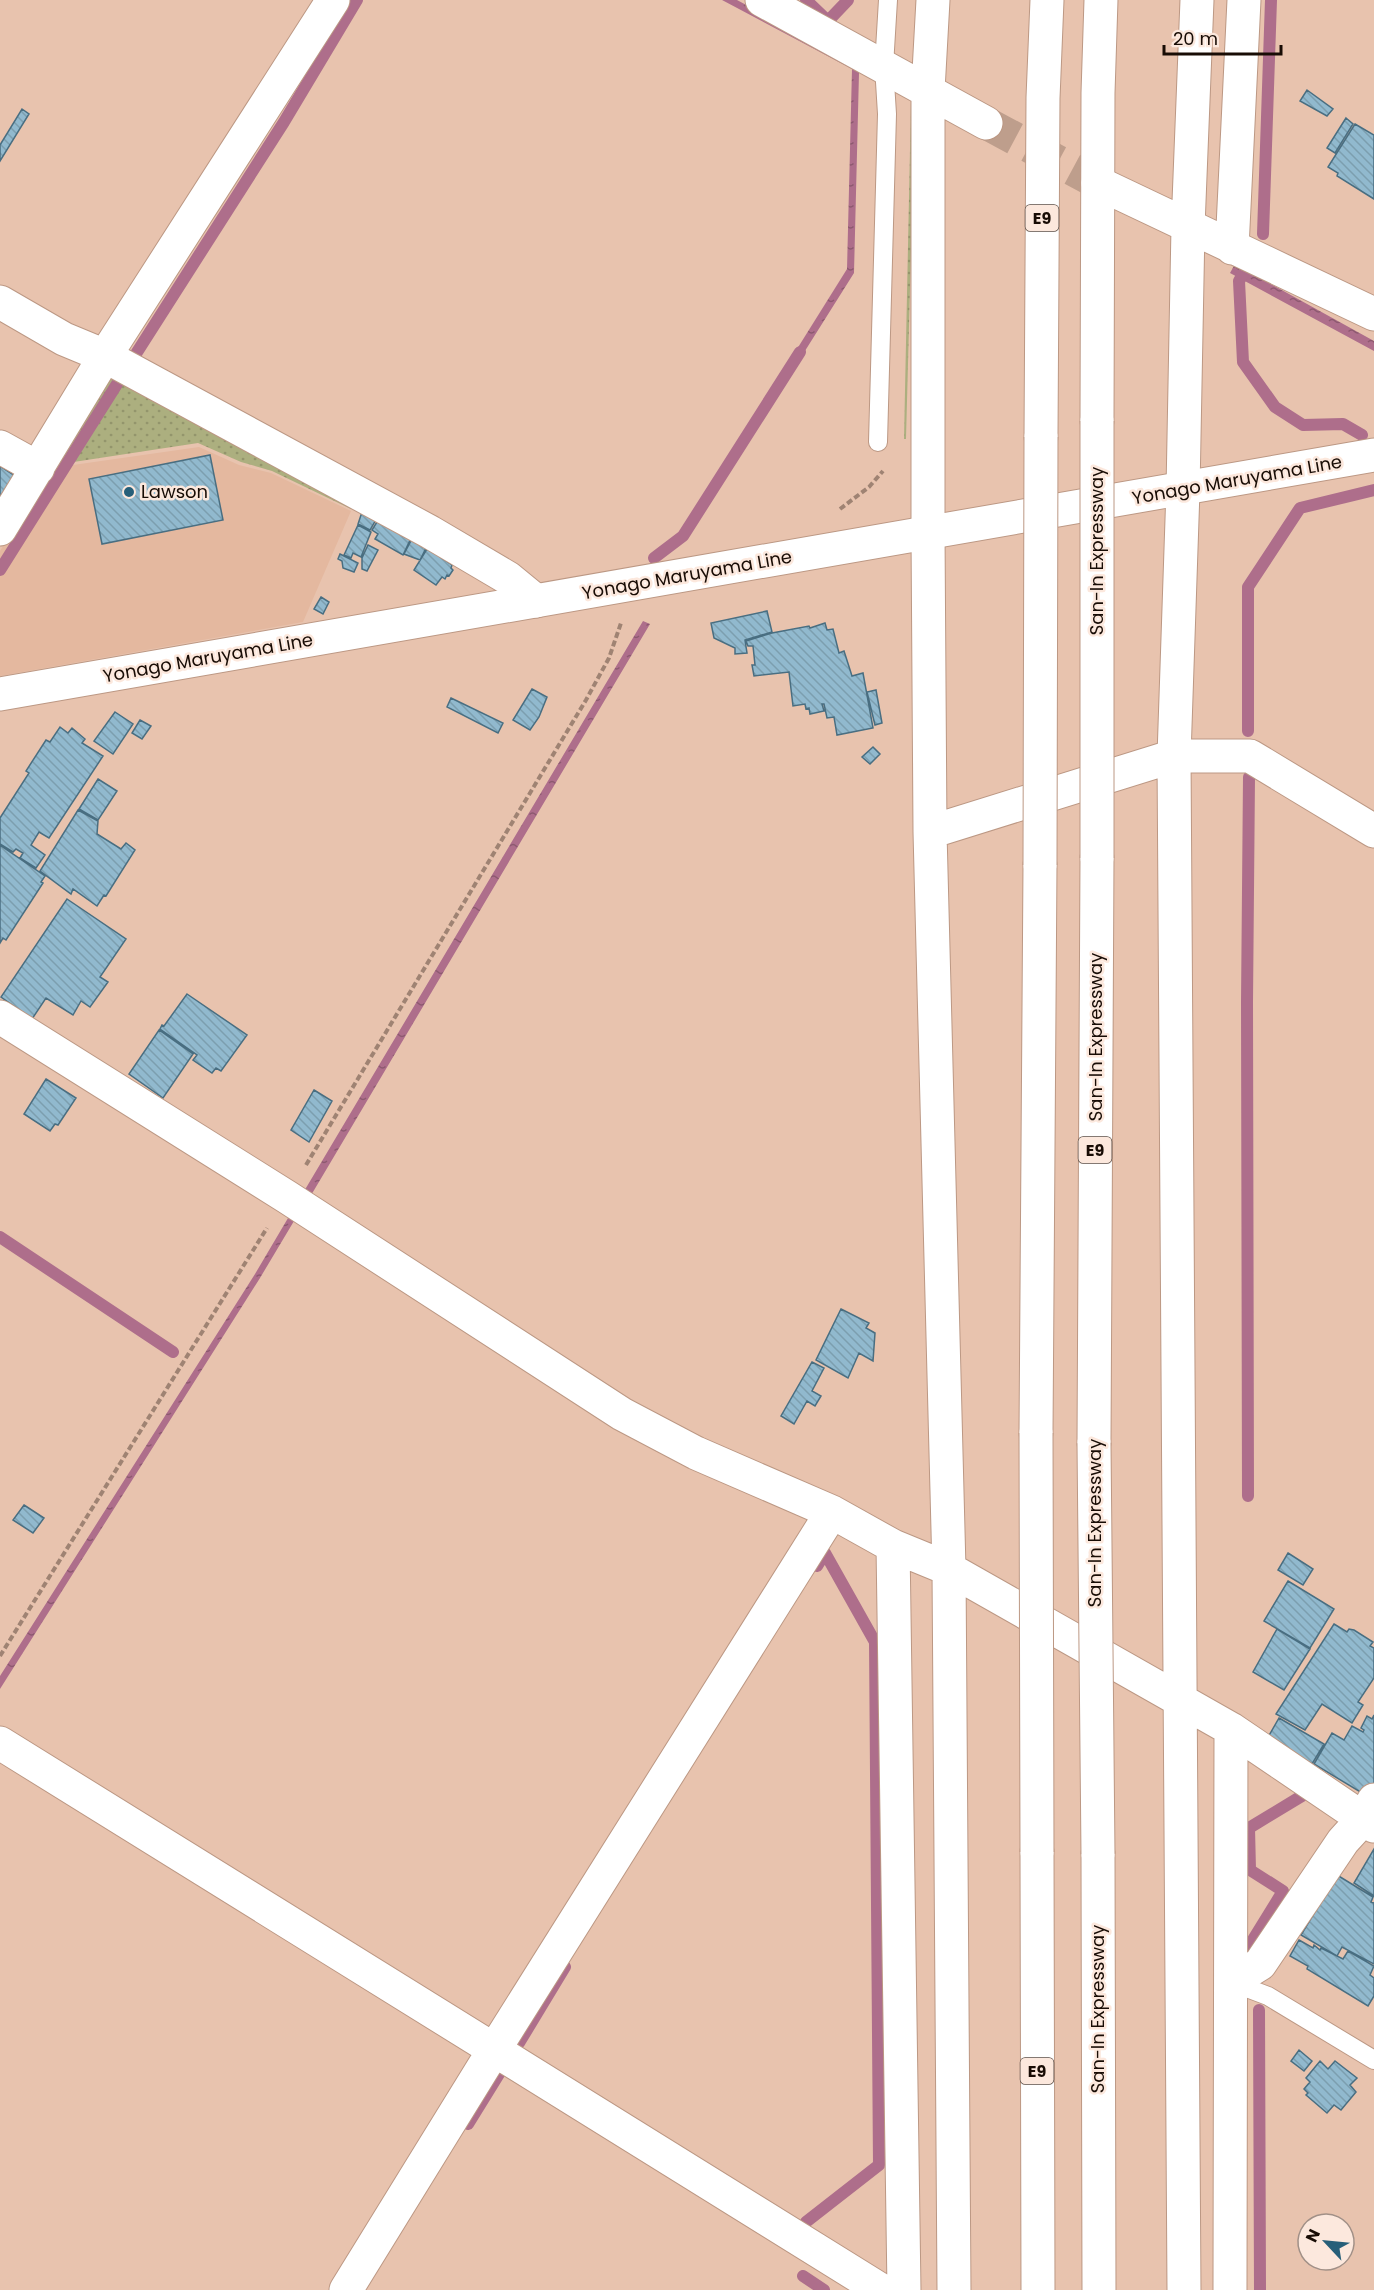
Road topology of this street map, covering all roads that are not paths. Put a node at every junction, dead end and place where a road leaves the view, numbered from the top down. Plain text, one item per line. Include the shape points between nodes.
1 (333, 0) edge
2 (762, 0) edge
3 (888, 0) edge
4 (933, 0) edge
5 (1047, 0) edge
6 (1101, 0) edge
7 (1197, 0) edge
8 (1244, 0) edge
9 (884, 66) junction
10 (928, 90) junction
11 (986, 123) tunnel mouth
12 (1098, 183) junction
13 (1188, 227) junction
14 (1232, 248) junction
15 (0, 302) edge
16 (1374, 314) edge
17 (105, 356) junction
18 (878, 442) dead end
19 (0, 447) edge
20 (1374, 455) edge
21 (38, 468) junction
22 (1183, 490) junction
23 (0, 529) edge
24 (928, 533) junction
25 (536, 601) junction
26 (0, 694) edge
27 (1174, 756) junction
28 (1374, 831) edge
29 (930, 832) junction
30 (0, 1017) edge
31 (832, 1512) junction
32 (893, 1546) junction
33 (949, 1569) junction
34 (1180, 1699) junction
35 (1231, 1729) junction
36 (0, 1743) edge
37 (1370, 1815) edge
38 (1231, 1982) junction
39 (494, 2050) junction
40 (1374, 2060) edge
41 (346, 2290) edge
42 (881, 2290) edge
43 (904, 2290) edge
44 (954, 2290) edge
45 (1038, 2290) edge
46 (1099, 2290) edge
47 (1184, 2290) edge
48 (1230, 2290) edge

1 - 17 main road
2 - 9 main road
3 - 9 lane
4 - 10 main road
5 - 45 main road, E9, bridge via 1043,98 1036,1433
6 - 12 main road, San-In Expressway / E9
7 - 13 main road
8 - 14 main road
9 - 10 main road
9 - 18 lane via 887,114
10 - 11 main road
10 - 24 main road
12 - 13 main road
12 - 46 main road, San-In Expressway / E9, bridge via 1094,1443
13 - 14 main road
13 - 22 main road
14 - 16 main road
15 - 17 main road via 64,339
17 - 21 main road
17 - 25 main road via 430,532 508,578
19 - 21 main road
20 - 22 main road, Yonago Maruyama Line
21 - 23 main road
22 - 24 main road, Yonago Maruyama Line
22 - 27 main road
24 - 25 main road, Yonago Maruyama Line
24 - 29 main road
25 - 26 main road, Yonago Maruyama Line
27 - 28 main road via 1250,756
27 - 29 main road
27 - 34 main road
29 - 33 main road
30 - 31 main road via 622,1414 696,1453
31 - 32 main road
31 - 39 main road
32 - 33 main road
32 - 43 main road
33 - 34 main road
33 - 44 main road
34 - 35 main road
34 - 47 main road
35 - 37 main road
35 - 38 main road
36 - 39 main road
37 - 38 main road via 1343,1841 1260,1964
38 - 40 lane via 1268,1996
38 - 48 main road
39 - 41 main road
39 - 42 main road

